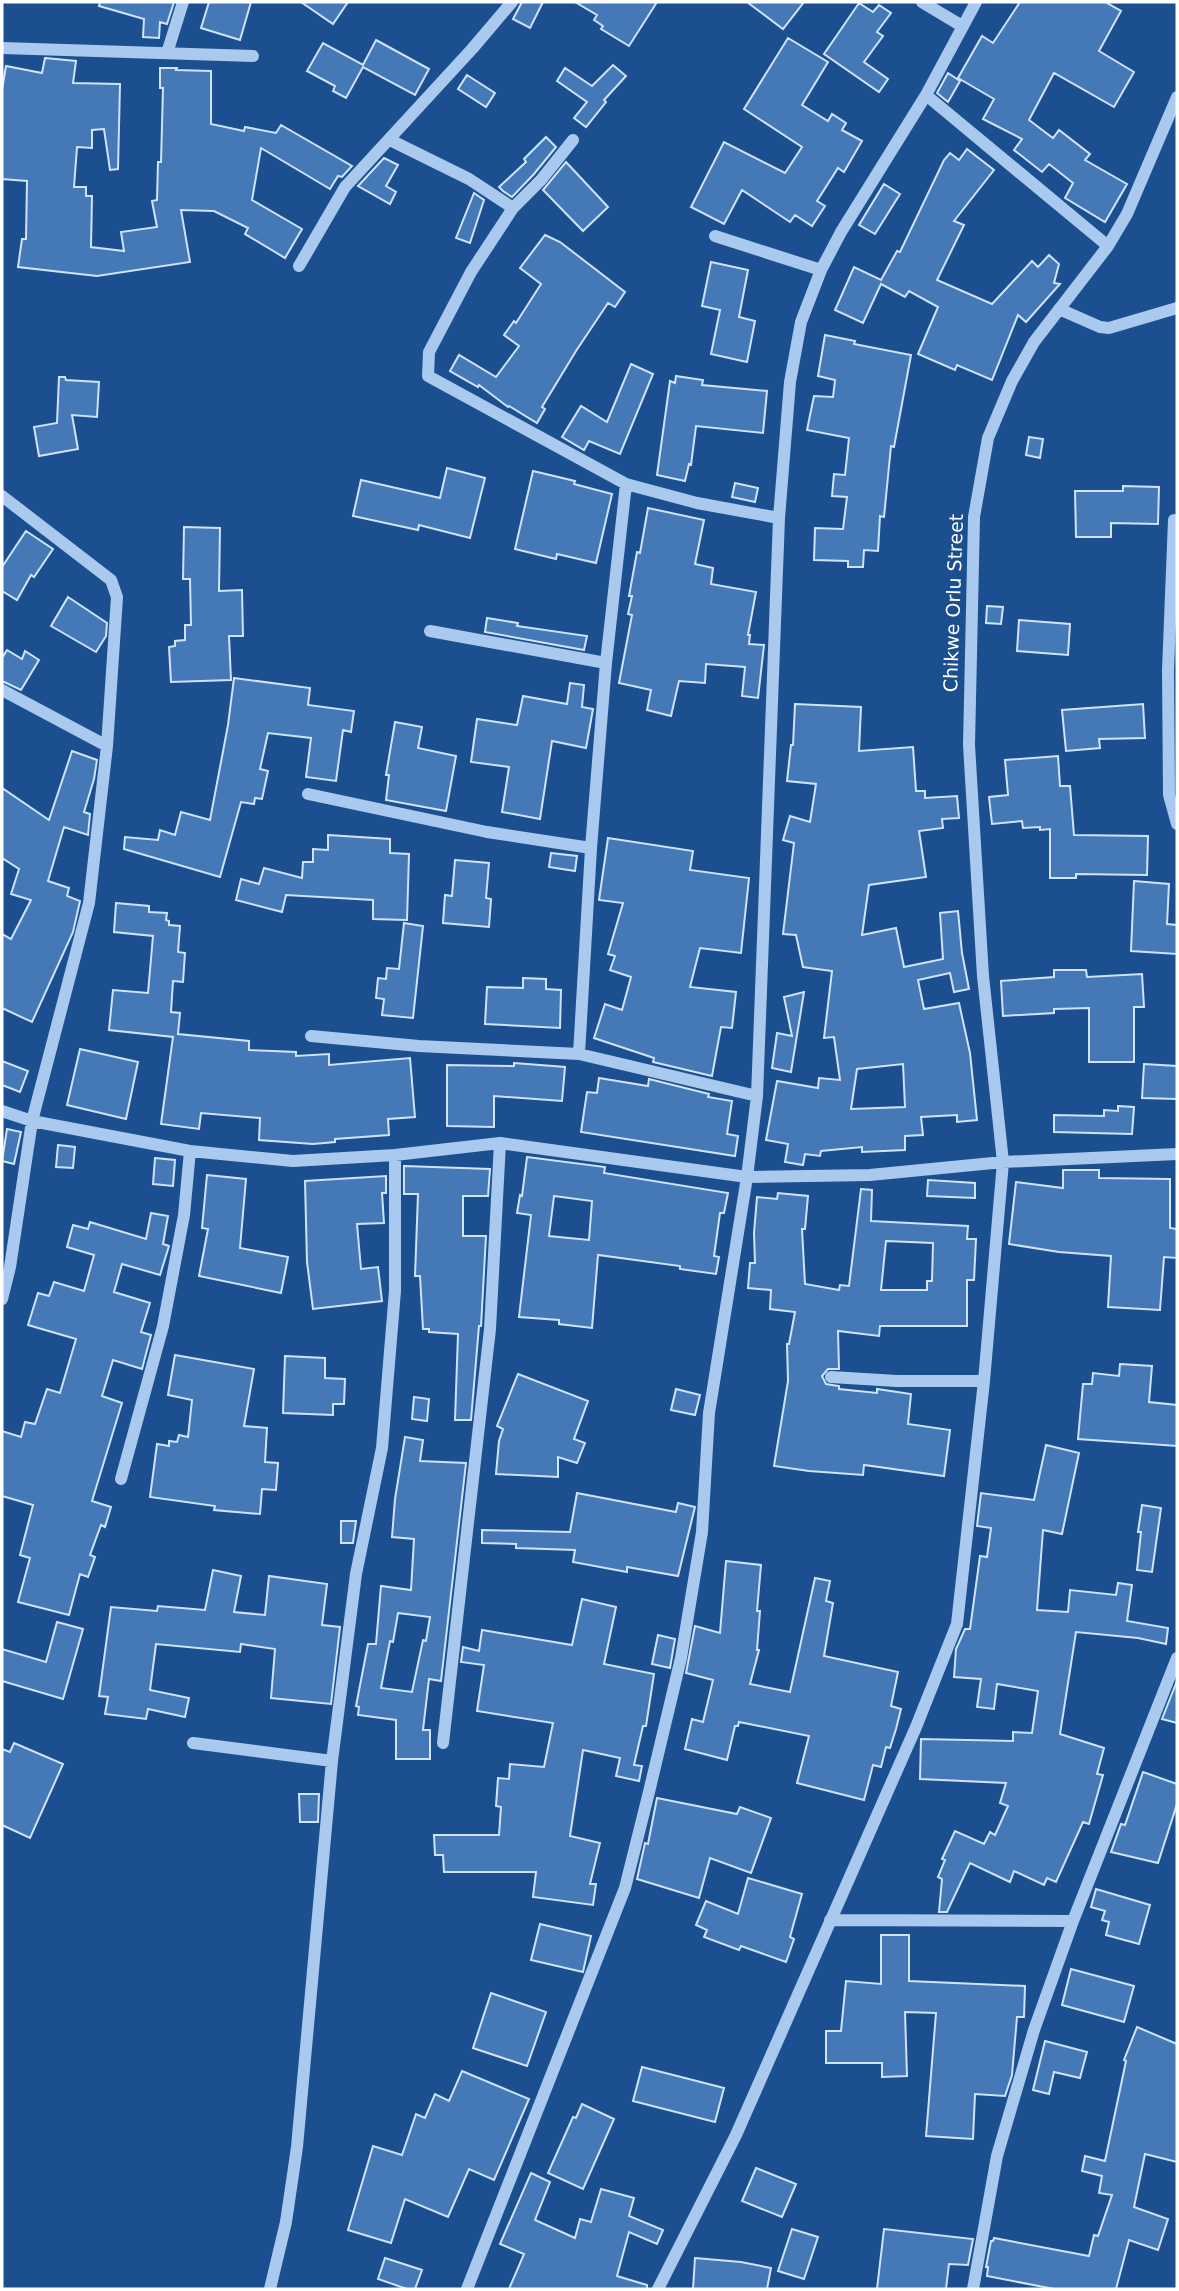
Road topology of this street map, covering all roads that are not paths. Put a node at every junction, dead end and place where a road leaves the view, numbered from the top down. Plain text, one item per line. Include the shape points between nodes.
1 (183, 2) edge
2 (512, 2) edge
3 (922, 2) edge
4 (976, 2) edge
5 (962, 26) junction
6 (2, 48) edge
7 (167, 53) junction
8 (253, 56) dead end
9 (926, 95) junction
10 (1177, 97) edge
11 (390, 140) junction
12 (573, 140) dead end
13 (513, 208) junction
14 (715, 236) dead end
15 (1108, 246) junction
16 (299, 266) dead end
17 (821, 270) junction
18 (1177, 308) edge
19 (1059, 309) junction
20 (626, 484) junction
21 (2, 496) edge
22 (779, 519) junction
23 (1174, 520) dead end
24 (430, 631) dead end
25 (606, 663) junction
26 (2, 690) edge
27 (107, 746) junction
28 (309, 794) dead end
29 (1177, 824) edge
30 (591, 848) junction
31 (311, 1036) dead end
32 (579, 1054) junction
33 (757, 1096) junction
34 (2, 1111) edge
35 (32, 1121) junction
36 (500, 1143) junction
37 (190, 1151) junction
38 (1177, 1154) edge
39 (395, 1155) junction
40 (1003, 1162) junction
41 (747, 1177) junction
42 (2, 1299) edge
43 (831, 1377) dead end
44 (984, 1381) junction
45 (121, 1479) dead end
46 (1177, 1658) edge
47 (193, 1743) dead end
48 (443, 1743) dead end
49 (332, 1761) junction
50 (830, 1920) junction
51 (1073, 1921) junction
52 (270, 2289) edge
53 (467, 2289) edge
54 (658, 2289) edge
55 (973, 2289) edge

1 - 7 street
2 - 11 street
3 - 5 street
4 - 5 street
5 - 9 street
6 - 7 street
7 - 8 street
9 - 15 street
9 - 17 street
10 - 15 street, Chikwe Orlu Street via 1137,192
11 - 13 street via 469,179
11 - 16 street via 345,187
12 - 13 street
13 - 20 street via 471,271 429,352 428,376
14 - 17 street
15 - 19 street, Chikwe Orlu Street
17 - 22 street via 801,322 790,382
18 - 19 street via 1109,328
19 - 40 street, Chikwe Orlu Street via 1012,381 988,438 974,517 969,745 983,976
20 - 22 street
20 - 25 street
21 - 27 street via 111,580 117,597
22 - 33 street
23 - 29 street via 1169,795
24 - 25 street
25 - 30 street
26 - 27 street
27 - 35 street via 89,903
28 - 30 street via 487,832
30 - 32 street
31 - 32 street
32 - 33 street
33 - 41 street
34 - 35 street
35 - 37 street
35 - 42 street
36 - 39 street
36 - 41 street
36 - 48 street via 490,1329
37 - 39 street via 293,1161
37 - 45 street via 184,1215 163,1326
38 - 40 street
39 - 49 street via 395,1291 383,1435 356,1574
40 - 41 street via 870,1175
40 - 44 street, Chikwe Orlu Street
41 - 53 street via 709,1413 702,1532 681,1658 625,1888
43 - 44 street
44 - 50 street, Chikwe Orlu Street via 957,1624
46 - 51 street
47 - 49 street
49 - 52 street via 297,2147
50 - 51 street
50 - 54 street, Chikwe Orlu Street via 736,2134
51 - 55 street via 1034,2030 997,2156

